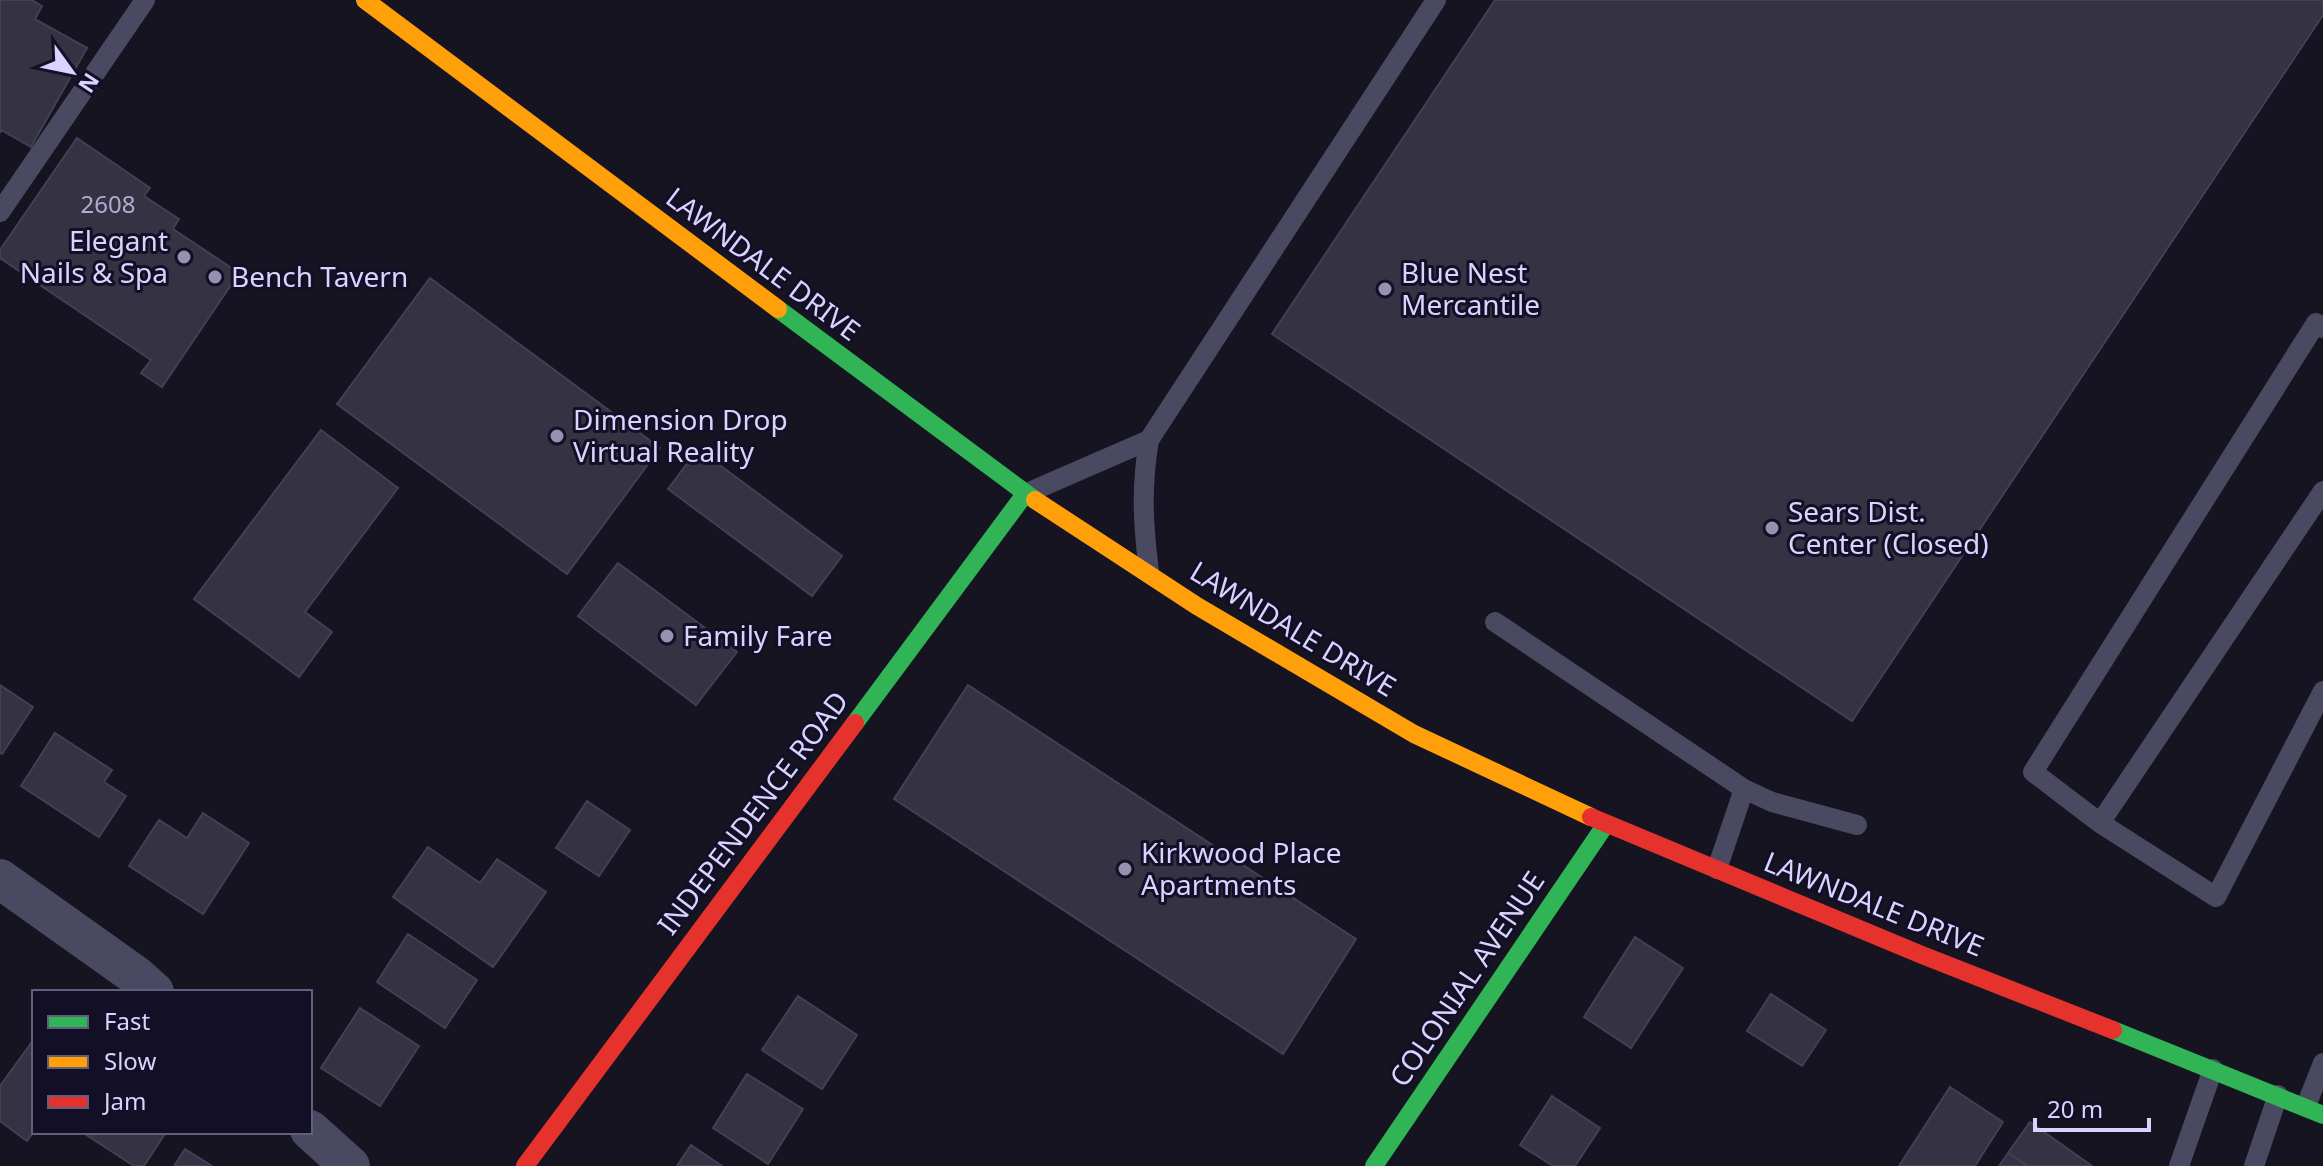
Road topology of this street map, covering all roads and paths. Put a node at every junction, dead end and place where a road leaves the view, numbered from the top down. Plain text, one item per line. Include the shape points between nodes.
1 (145, 0) edge
2 (365, 0) edge
3 (1436, 0) edge
4 (0, 212) edge
5 (2323, 328) edge
6 (1149, 440) junction
7 (2323, 491) edge
8 (1025, 494) junction
9 (1150, 575) junction
10 (1495, 622) dead end
11 (2323, 691) edge
12 (1744, 789) junction
13 (2100, 823) junction
14 (1606, 824) junction
15 (1857, 825) dead end
16 (1717, 869) junction
17 (0, 879) edge
18 (152, 990) edge
19 (2323, 1063) edge
20 (2213, 1069) junction
21 (2278, 1095) junction
22 (2317, 1111) edge
23 (312, 1132) edge
24 (350, 1166) edge
25 (525, 1166) edge
26 (1374, 1166) edge
27 (2179, 1166) edge
28 (2254, 1166) edge

1 - 4 lane
2 - 8 main road, LAWNDALE DRIVE
3 - 6 lane
5 - 13 lane via 2316,323 2033,772
6 - 8 lane
6 - 9 lane via 1142,521
7 - 13 lane
8 - 9 main road, LAWNDALE DRIVE
8 - 25 main road, INDEPENDENCE ROAD
9 - 14 main road, LAWNDALE DRIVE via 1414,734
10 - 12 lane
11 - 13 lane via 2216,897
12 - 15 lane
12 - 16 lane
14 - 16 main road, LAWNDALE DRIVE
14 - 26 main road, COLONIAL AVENUE
16 - 20 main road, LAWNDALE DRIVE
17 - 18 street
19 - 22 lane
20 - 21 main road, LAWNDALE DRIVE
20 - 27 lane
21 - 22 main road, LAWNDALE DRIVE
21 - 28 lane
23 - 24 street

